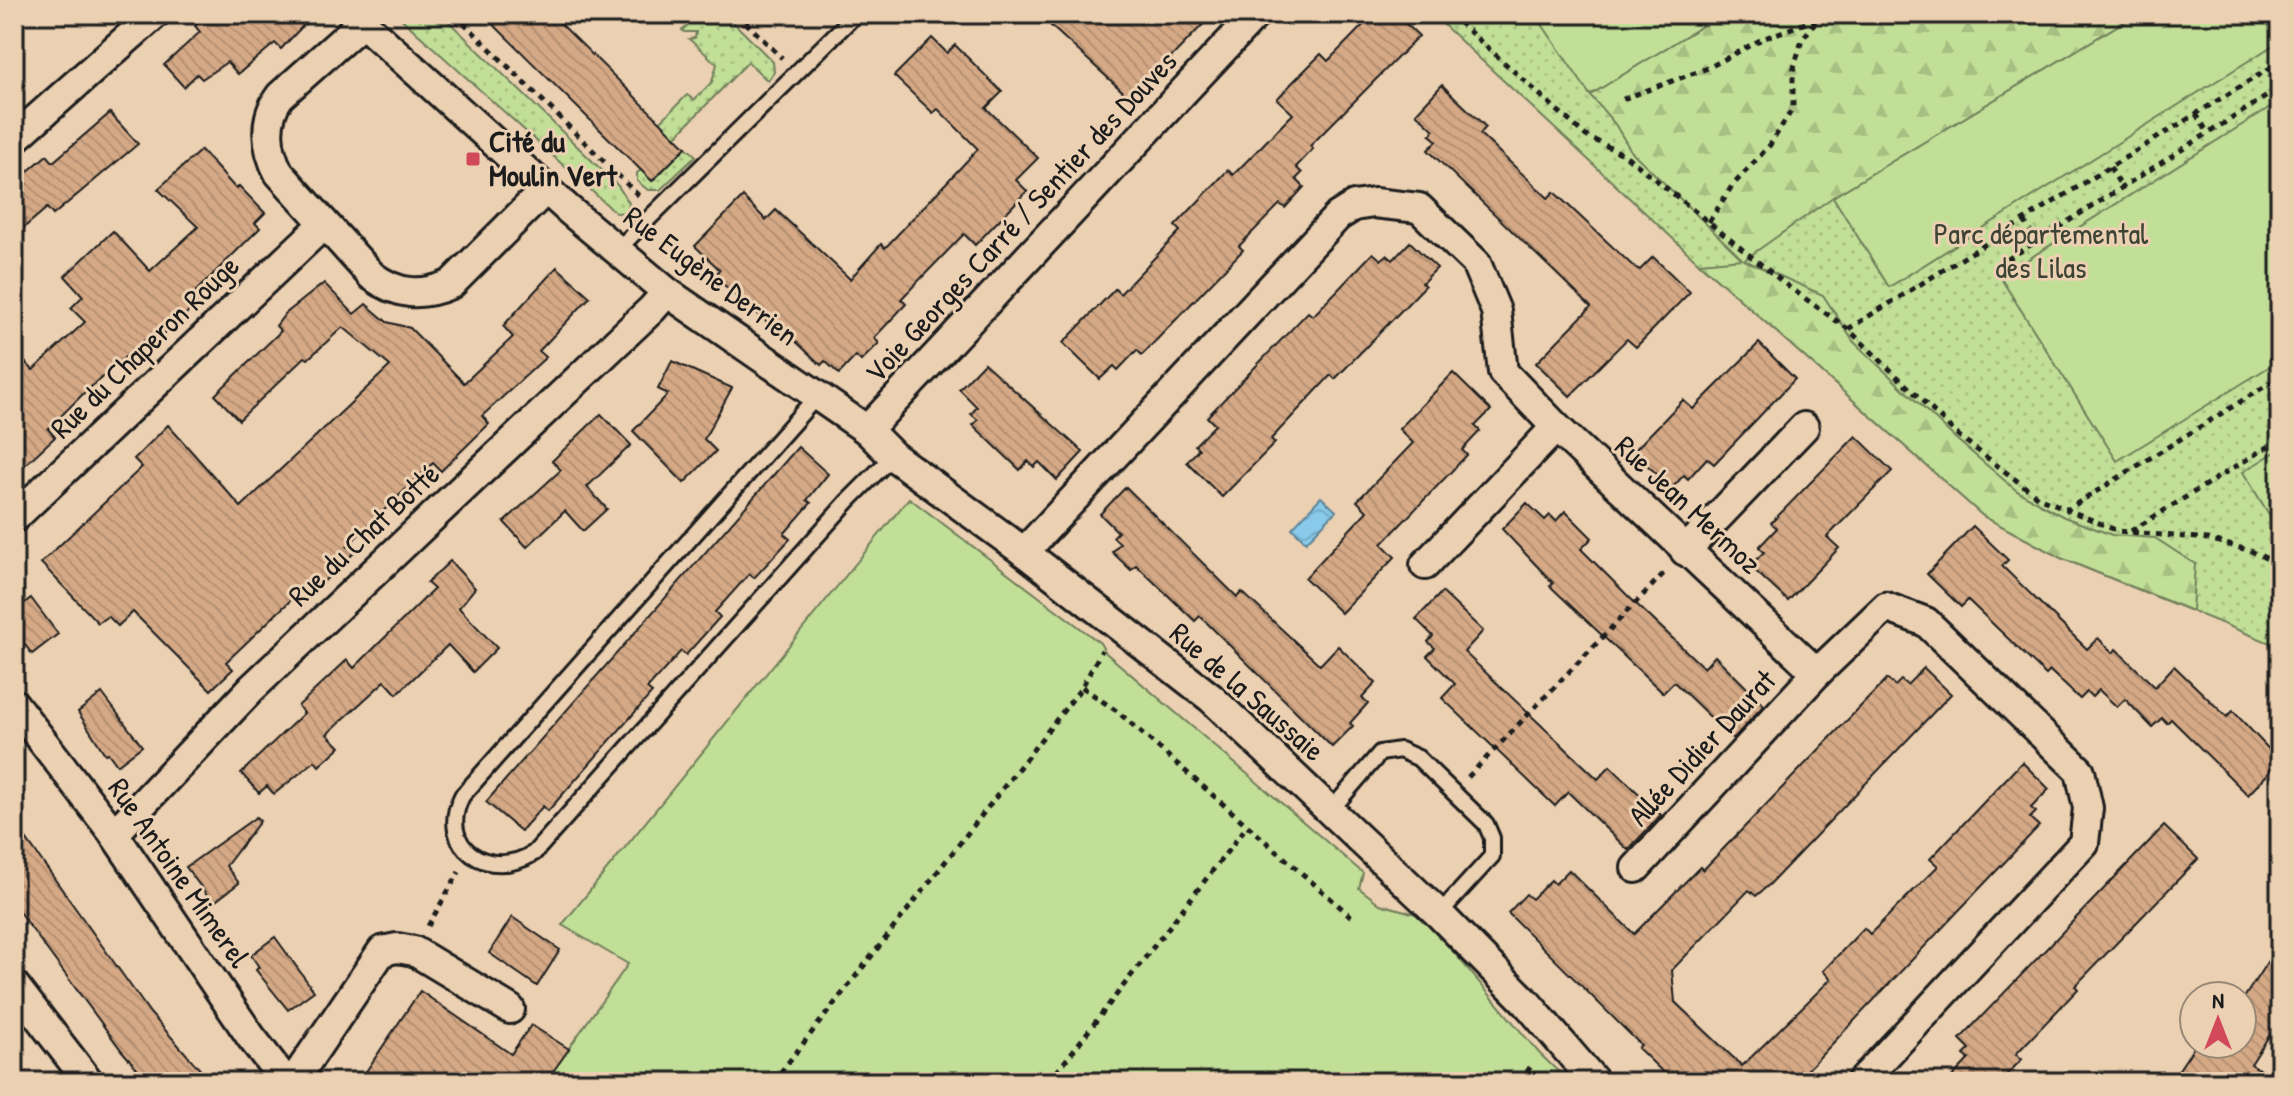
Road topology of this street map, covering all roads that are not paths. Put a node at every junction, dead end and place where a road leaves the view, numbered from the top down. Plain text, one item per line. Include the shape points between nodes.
1 (155, 14) edge
2 (856, 14) edge
3 (1256, 14) edge
4 (358, 18) edge
5 (14, 139) edge
6 (546, 189) junction
7 (324, 224) junction
8 (616, 251) junction
9 (667, 292) junction
10 (817, 396) junction
11 (1556, 427) junction
12 (1804, 427) dead end
13 (867, 430) junction
14 (893, 456) junction
15 (14, 518) edge
16 (1685, 551) junction
17 (1024, 552) junction
18 (1425, 565) dead end
19 (1817, 673) junction
20 (14, 704) edge
21 (1331, 810) junction
22 (114, 834) junction
23 (1636, 868) dead end
24 (1439, 914) junction
25 (14, 985) edge
26 (510, 1009) dead end
27 (89, 1082) edge
28 (286, 1082) edge
29 (293, 1082) edge
30 (1595, 1082) edge
31 (1861, 1082) edge

1 - 5 street
2 - 8 lane
3 - 13 street, Voie Georges Carré / Sentier des Douves
4 - 6 street, Rue Eugène Derrien
4 - 7 street via 280,96 269,122 271,156 279,173
6 - 7 street via 465,273 433,292 412,294 385,286
6 - 8 street, Rue Eugène Derrien
7 - 15 street, Rue du Chaperon Rouge
8 - 9 street, Rue Eugène Derrien
9 - 10 street, Rue Eugène Derrien
9 - 22 street, Rue du Chat Botté via 252,688
10 - 13 street, Rue de la Saussaie
10 - 14 lane via 462,796 456,832 469,854 504,866 534,853
11 - 16 street, Rue Jean Mermoz
11 - 17 street, Rue Jean Mermoz via 1503,372 1496,311 1476,263 1419,208 1354,206 1338,216
11 - 18 street
12 - 16 street
13 - 14 street, Rue de la Saussaie
14 - 17 street, Rue de la Saussaie
16 - 19 street, Rue Jean Mermoz
17 - 21 street, Rue de la Saussaie via 1211,698
19 - 23 street, Allée Didier Daurat
19 - 31 street via 1886,607 1926,622 2080,771 2088,808 2084,843
20 - 22 street, Rue Antoine Mimerel
21 - 24 street, Rue de la Saussaie
21 - 24 lane via 1380,753 1400,750 1418,758 1453,791 1486,824 1492,856
22 - 28 street, Rue Antoine Mimerel
24 - 30 street, Rue de la Saussaie
25 - 27 street
26 - 29 street via 414,951 382,951

